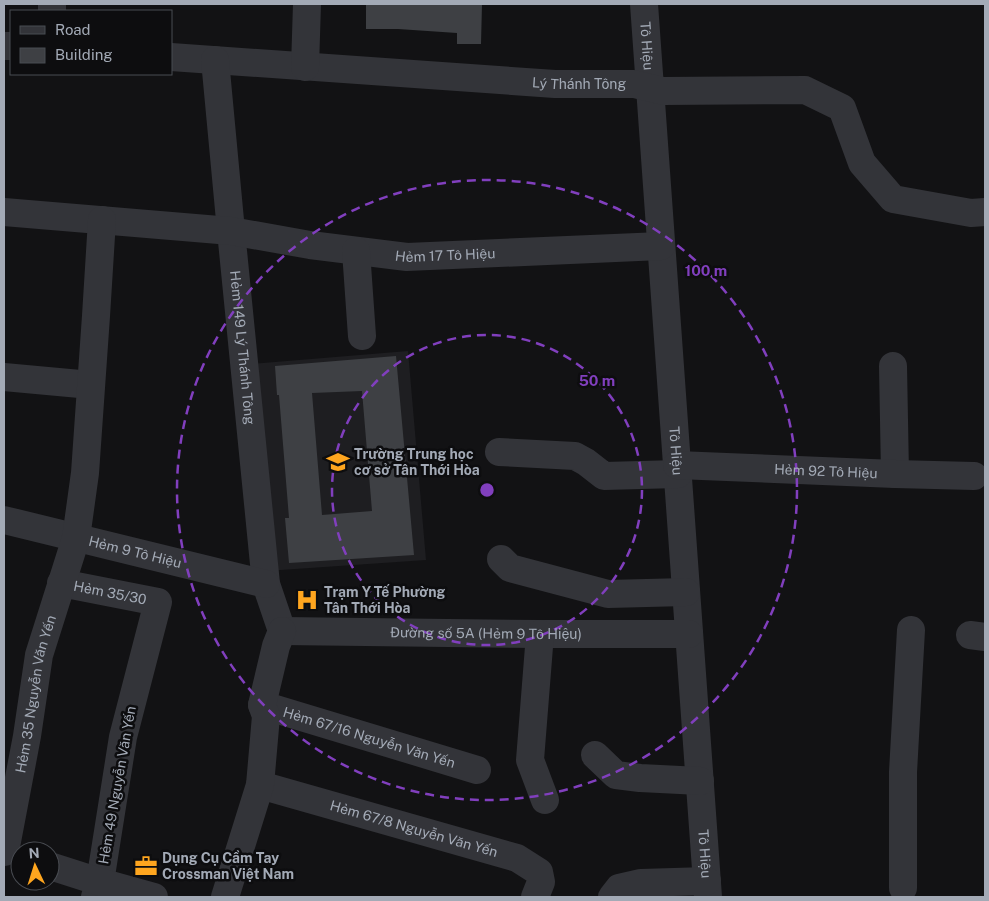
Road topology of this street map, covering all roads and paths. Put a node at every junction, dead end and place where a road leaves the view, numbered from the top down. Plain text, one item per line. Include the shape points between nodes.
1 (307, 4) edge
2 (644, 4) edge
3 (172, 57) edge
4 (215, 60) junction
5 (305, 66) junction
6 (650, 88) junction
7 (4, 212) edge
8 (985, 212) edge
9 (102, 220) junction
10 (231, 231) junction
11 (661, 246) junction
12 (356, 251) junction
13 (362, 336) dead end
14 (893, 366) dead end
15 (4, 377) edge
16 (91, 385) junction
17 (499, 452) dead end
18 (677, 469) junction
19 (895, 474) junction
20 (974, 476) dead end
21 (4, 520) edge
22 (76, 538) junction
23 (501, 559) dead end
24 (61, 583) junction
25 (266, 584) junction
26 (686, 592) junction
27 (158, 602) joint
28 (911, 630) dead end
29 (282, 631) junction
30 (540, 634) junction
31 (689, 634) junction
32 (262, 705) junction
33 (15, 731) edge
34 (595, 755) dead end
35 (477, 770) dead end
36 (700, 781) junction
37 (260, 785) junction
38 (546, 800) dead end
39 (10, 841) edge
40 (60, 871) edge
41 (98, 890) edge
42 (712, 891) edge
43 (904, 894) edge
44 (154, 897) edge
45 (224, 897) edge
46 (535, 897) edge
47 (612, 897) edge

1 - 5 street
2 - 6 street, Tô Hiệu
3 - 4 street, Lý Thánh Tông
4 - 5 street, Lý Thánh Tông
4 - 10 street, Hẻm 149 Lý Thánh Tông
5 - 6 street, Lý Thánh Tông via 555,84 634,84
6 - 8 street, Lý Thánh Tông via 663,91 805,90 842,108 862,162 893,199 971,213
6 - 11 street, Tô Hiệu
7 - 9 street, Hẻm 17 Tô Hiệu
9 - 10 street, Hẻm 17 Tô Hiệu
9 - 16 street, Hẻm 35 Nguyễn Văn Yến
10 - 12 street, Hẻm 17 Tô Hiệu
10 - 25 street, Hẻm 149 Lý Thánh Tông
11 - 12 street, Hẻm 17 Tô Hiệu via 407,257
11 - 18 street, Tô Hiệu
12 - 13 street
14 - 19 street
15 - 16 street
16 - 22 street, Hẻm 35 Nguyễn Văn Yến via 85,473
17 - 18 street, Hẻm 92 Tô Hiệu via 574,456 604,476
18 - 19 street, Hẻm 92 Tô Hiệu
18 - 26 street, Tô Hiệu
19 - 20 street, Hẻm 92 Tô Hiệu
21 - 22 street, Hẻm 9 Tô Hiệu
22 - 24 street, Hẻm 35 Nguyễn Văn Yến
22 - 25 street, Hẻm 9 Tô Hiệu
23 - 26 street via 510,568 608,594
24 - 27 street, Hẻm 35/30
24 - 33 street, Hẻm 35 Nguyễn Văn Yến
25 - 29 street, Hẻm 149 Lý Thánh Tông
26 - 31 street, Tô Hiệu
27 - 41 street, Hẻm 49 Nguyễn Văn Yến via 123,737
28 - 43 street via 903,772
29 - 30 street, Đường số 5A (Hẻm 9 Tô Hiệu)
29 - 32 street
30 - 31 street, Đường số 5A (Hẻm 9 Tô Hiệu)
30 - 38 street via 530,760
31 - 36 street, Tô Hiệu
32 - 35 street, Hẻm 67/16 Nguyễn Văn Yến
32 - 37 street via 266,716
33 - 39 street, Hẻm 35 Nguyễn Văn Yến
34 - 36 street via 616,775
36 - 42 street, Tô Hiệu
37 - 45 street
37 - 46 street, Hẻm 67/8 Nguyễn Văn Yến via 516,858 539,872 541,882
40 - 41 street
41 - 44 street
42 - 47 street via 641,883 619,888

